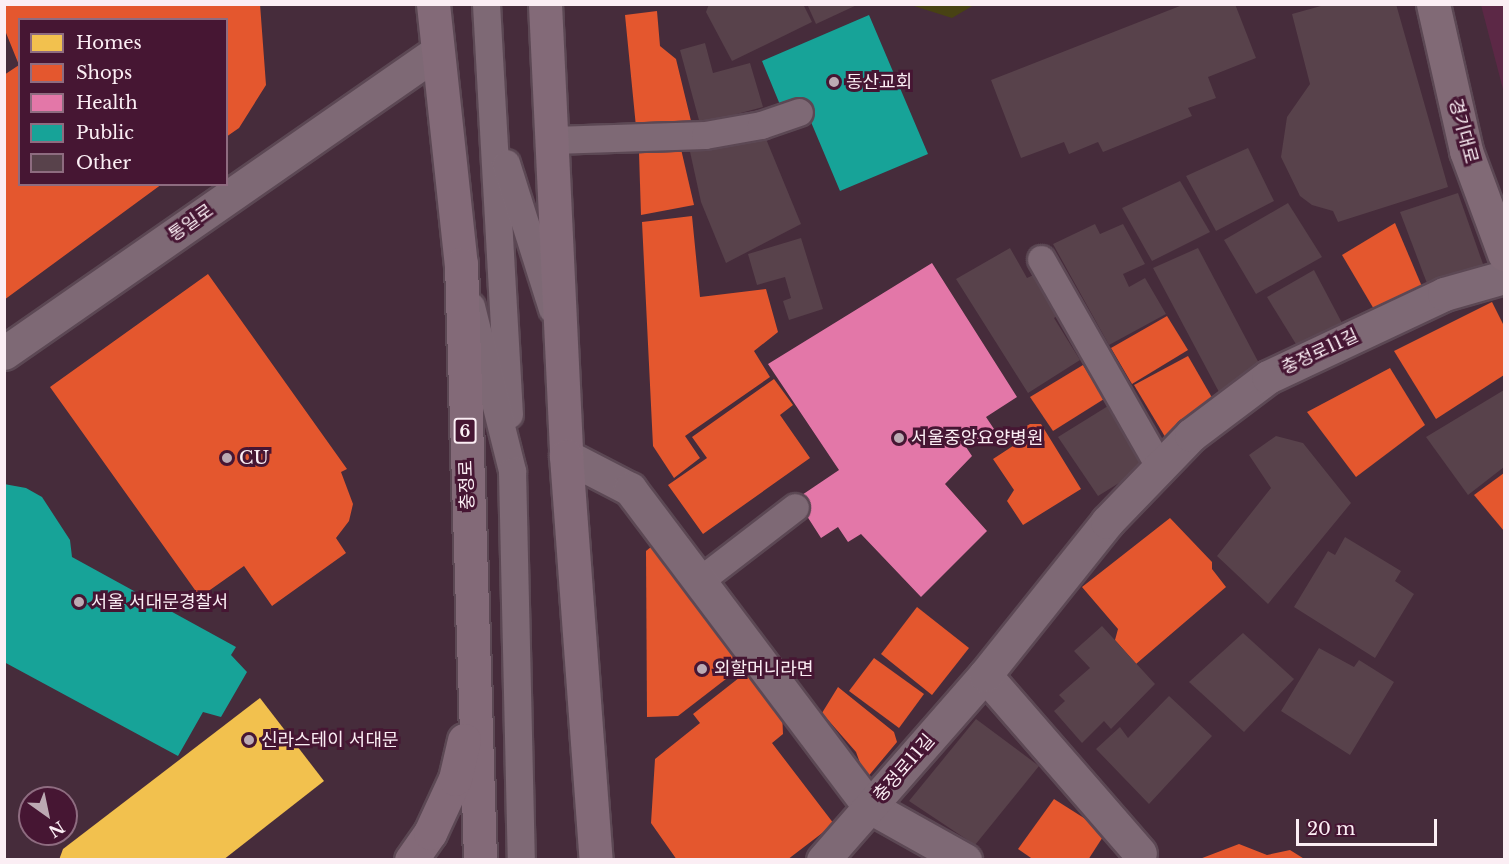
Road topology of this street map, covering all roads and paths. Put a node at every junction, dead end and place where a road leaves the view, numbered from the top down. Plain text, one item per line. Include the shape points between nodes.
1 (433, 4) edge
2 (486, 4) edge
3 (545, 4) edge
4 (1433, 4) edge
5 (437, 52) junction
6 (799, 112) dead end
7 (494, 124) junction
8 (553, 140) junction
9 (1504, 254) edge
10 (1041, 259) dead end
11 (461, 264) junction
12 (1504, 277) edge
13 (560, 333) junction
14 (4, 354) edge
15 (566, 456) junction
16 (1159, 466) junction
17 (512, 471) junction
18 (795, 507) dead end
19 (699, 581) junction
20 (985, 675) junction
21 (472, 706) junction
22 (870, 807) junction
23 (1140, 857) edge
24 (411, 860) edge
25 (480, 860) edge
26 (521, 860) edge
27 (596, 860) edge
28 (823, 860) edge
29 (965, 860) edge

1 - 5 main road, 충정로 / 6
2 - 7 lane
3 - 8 main road
4 - 9 main road, 경기대로 via 1466,151
5 - 11 main road, 충정로 / 6
5 - 14 street, 통일로
6 - 8 lane via 705,135
7 - 13 lane
7 - 17 lane
8 - 13 main road
10 - 16 lane
11 - 17 lane
11 - 21 main road, 충정로 / 6
12 - 16 street, 충정로11길 via 1444,294 1268,377 1209,421
13 - 15 main road
15 - 19 street via 630,489
15 - 27 main road
16 - 20 street, 충정로11길 via 1107,522
17 - 26 lane
18 - 19 lane
19 - 22 street
20 - 22 street, 충정로11길
20 - 23 street
21 - 24 main road via 455,779 430,833
21 - 25 main road, 충정로 / 6
22 - 28 street, 충정로11길
22 - 29 street

